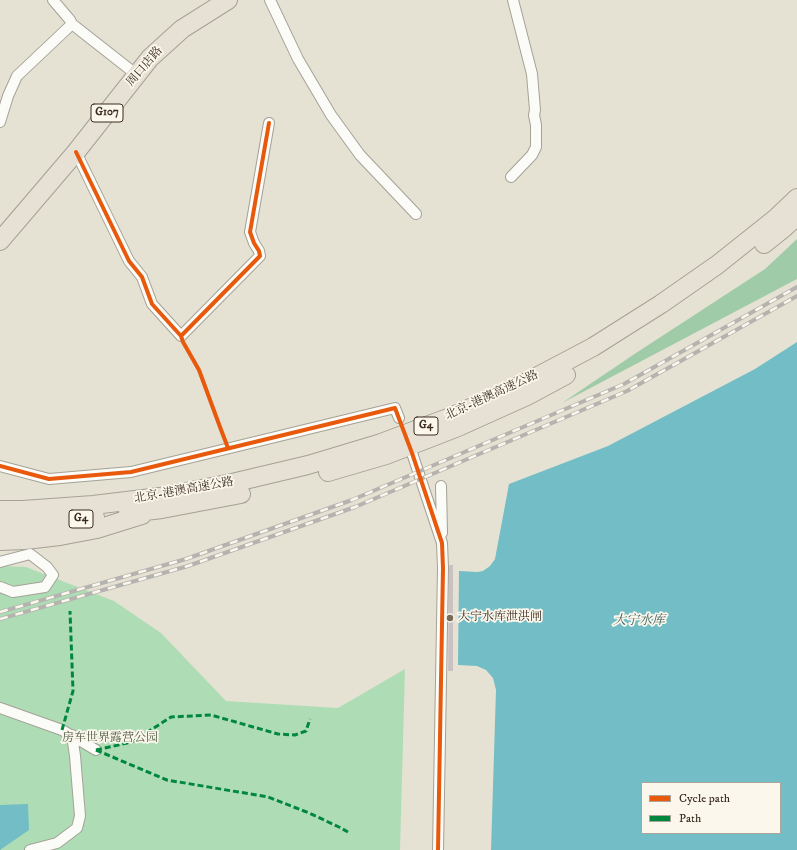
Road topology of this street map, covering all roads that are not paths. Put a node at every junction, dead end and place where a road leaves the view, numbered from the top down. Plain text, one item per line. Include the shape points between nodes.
1 (53, 0) edge
2 (228, 0) edge
3 (270, 0) edge
4 (513, 0) edge
5 (72, 24) junction
6 (137, 75) junction
7 (0, 122) edge
8 (269, 123) dead end
9 (76, 152) junction
10 (511, 177) dead end
11 (797, 198) edge
12 (416, 214) dead end
13 (797, 216) edge
14 (0, 242) edge
15 (399, 418) dead end
16 (412, 453) dead end
17 (0, 466) edge
18 (441, 486) dead end
19 (162, 509) junction
20 (0, 510) edge
21 (0, 523) edge
22 (0, 541) edge
23 (442, 543) junction
24 (0, 562) edge
25 (0, 587) edge
26 (0, 708) edge
27 (72, 735) junction
28 (96, 750) dead end
29 (30, 850) edge
30 (438, 850) edge

1 - 5 street
2 - 6 highway, 周口店路 / G107 via 182,28 150,58
3 - 12 street via 298,59 331,116 360,155
4 - 10 street via 532,74 536,147 532,155
5 - 6 street
5 - 7 street via 17,76
6 - 9 highway, 周口店路 / G107
8 - 9 street via 250,232 260,256 181,336 152,304 142,277 128,261
9 - 14 highway, 周口店路 / G107
11 - 20 highway, 北京-港澳高速公路 / G4 via 717,265 593,347 520,385 452,416 381,443 315,463 232,483 160,497 93,505
13 - 19 highway, 北京-港澳高速公路 / G4 via 725,274 669,313 599,357 527,396 386,455 310,478
15 - 17 street via 394,408 130,472 49,479
16 - 23 street
18 - 23 street
19 - 21 highway, 北京-港澳高速公路 / G4 via 92,518
19 - 22 highway via 96,529 60,536
23 - 30 street
24 - 25 street via 30,554 54,575 45,587 13,592
26 - 27 street
27 - 28 street
27 - 29 street via 80,816 77,828 57,843

